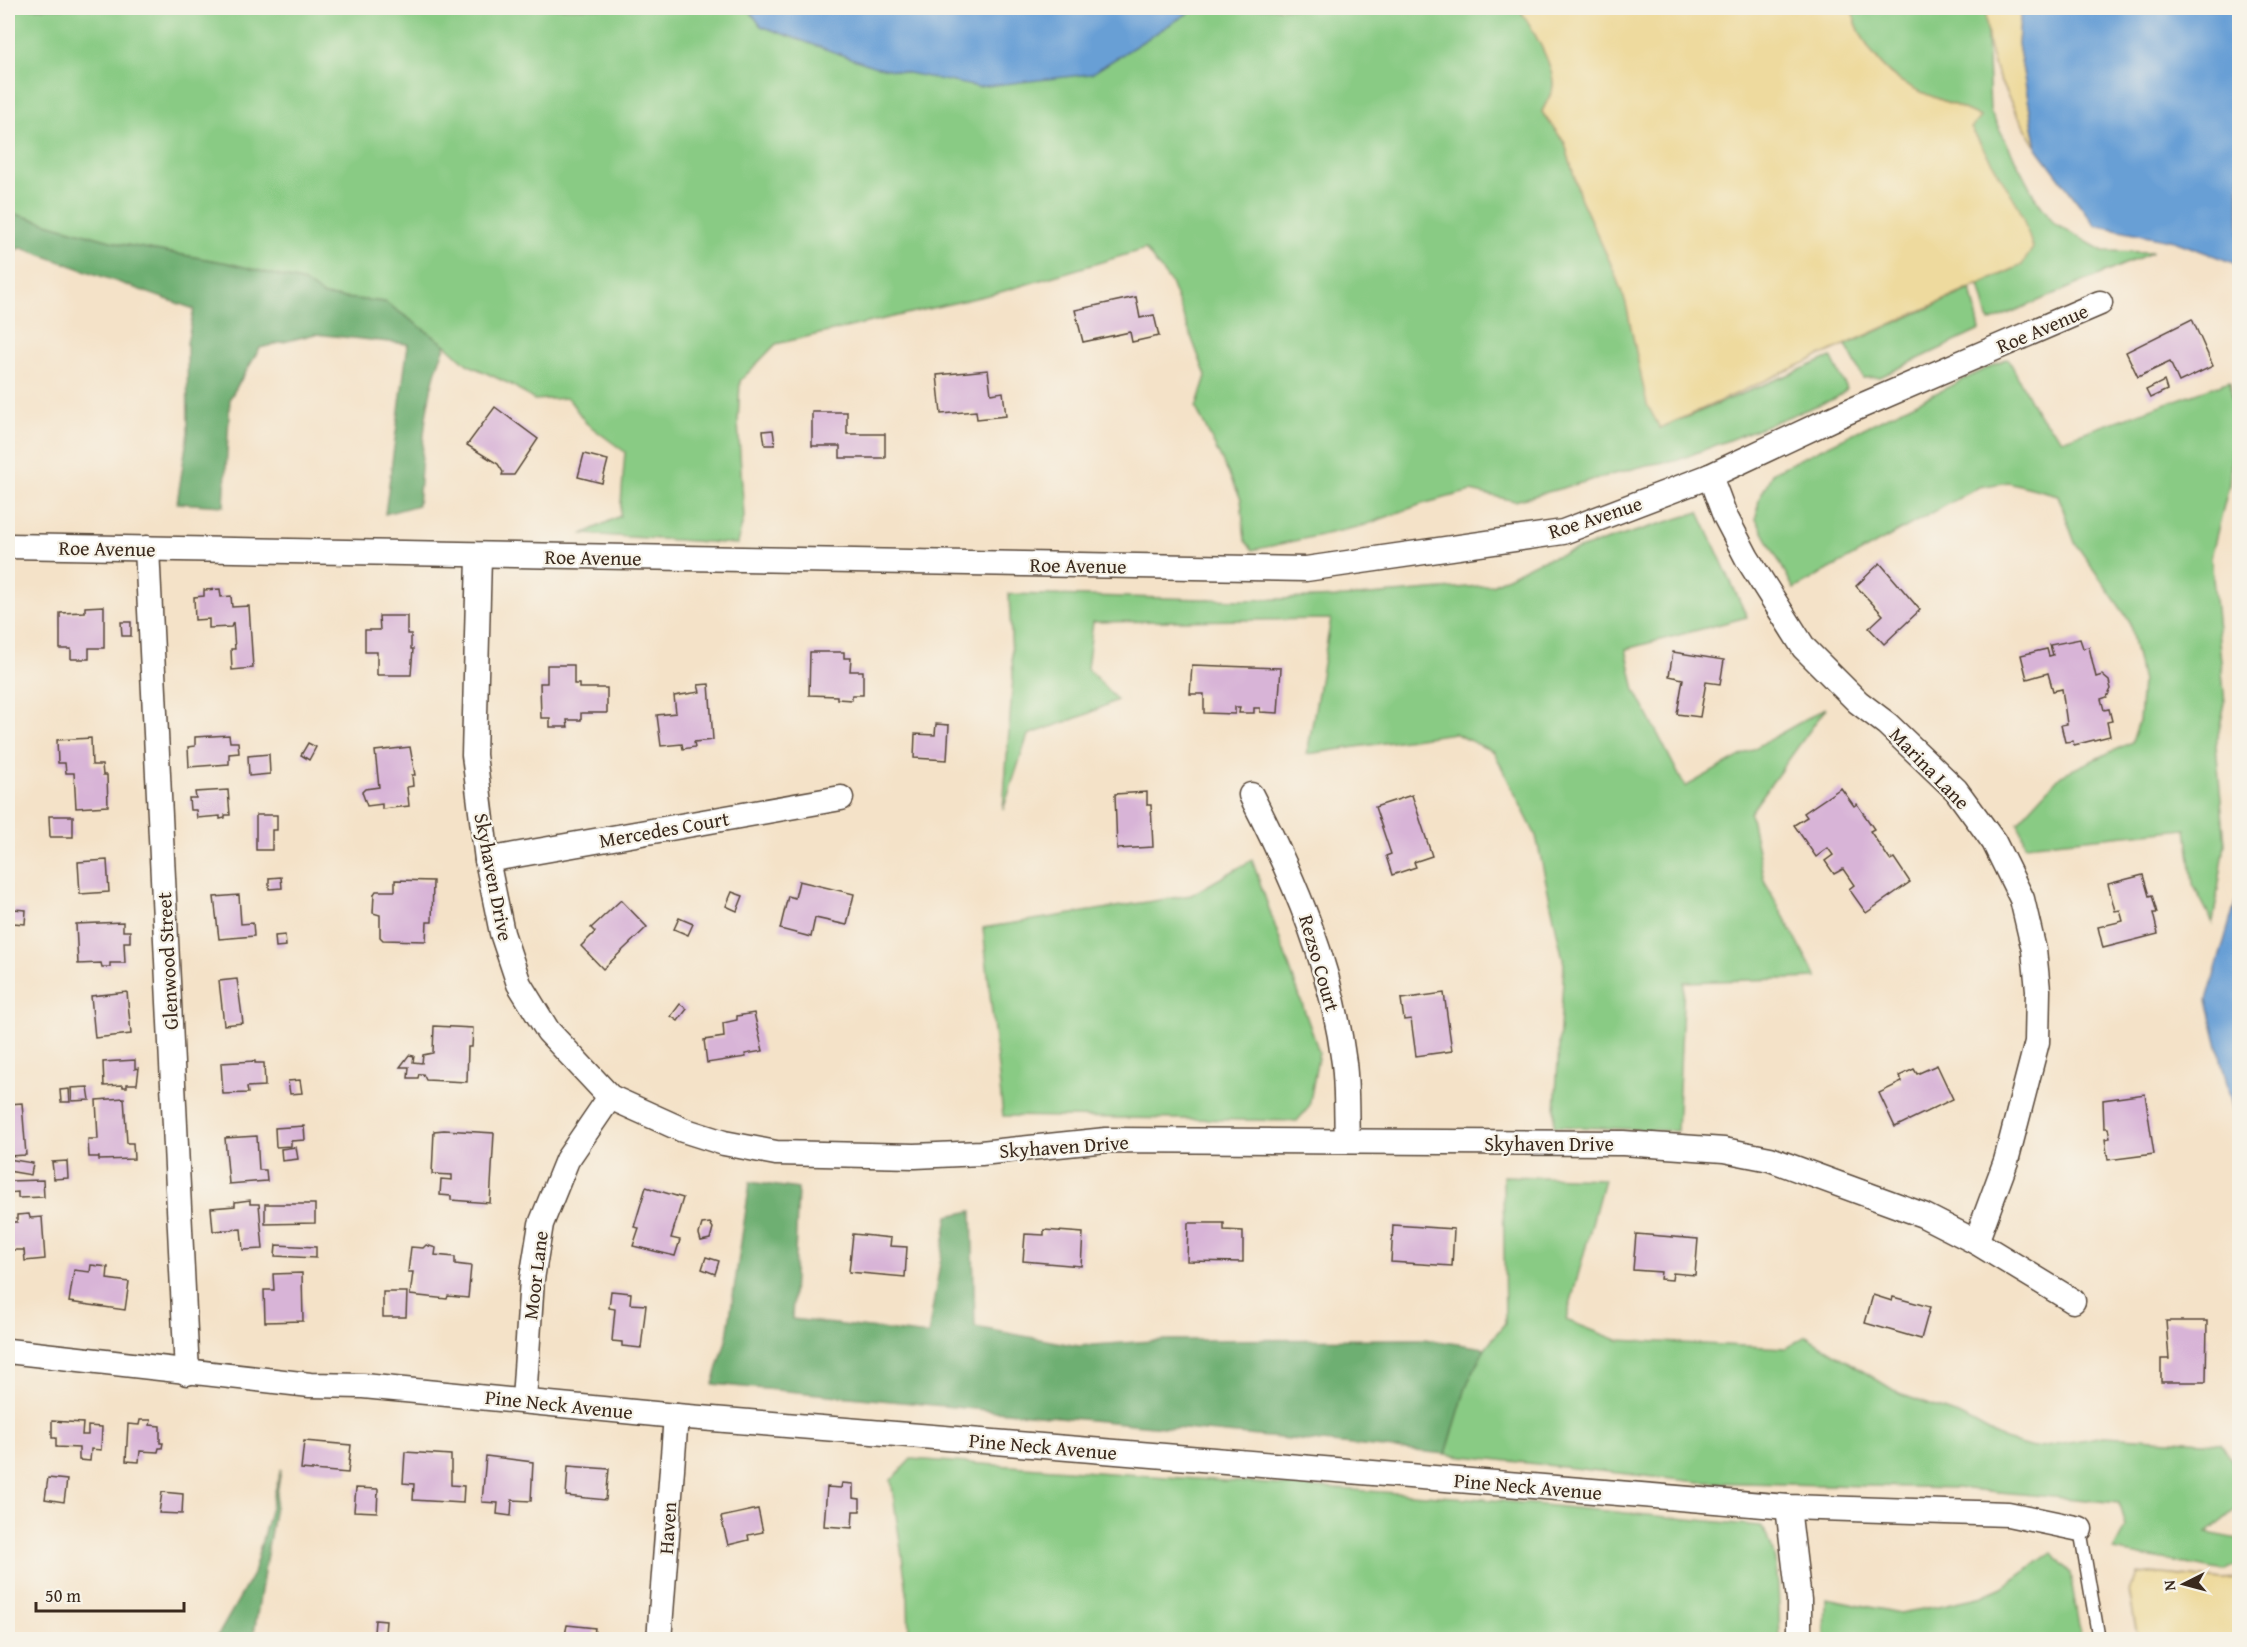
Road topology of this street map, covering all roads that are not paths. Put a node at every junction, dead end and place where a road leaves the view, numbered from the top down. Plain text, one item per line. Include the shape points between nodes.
1 (2100, 303) dead end
2 (1710, 476) junction
3 (8, 546) edge
4 (147, 548) junction
5 (479, 556) junction
6 (1251, 795) dead end
7 (841, 798) dead end
8 (487, 860) junction
9 (610, 1097) junction
10 (1347, 1142) junction
11 (1976, 1242) junction
12 (2073, 1301) dead end
13 (8, 1351) edge
14 (187, 1373) junction
15 (524, 1400) junction
16 (676, 1416) junction
17 (1788, 1507) junction
18 (2080, 1529) joint
19 (659, 1640) edge
20 (1799, 1640) edge
21 (2099, 1640) edge

1 - 2 street, Roe Avenue via 1840,415
2 - 5 street, Roe Avenue via 1563,532 1306,569
2 - 11 street, Marina Lane via 1747,558 1804,648 1956,790 1994,842 2022,899 2036,970 2037,1042 2006,1161
3 - 4 street, Roe Avenue
4 - 5 street, Roe Avenue
4 - 14 street, Glenwood Street
5 - 8 street, Skyhaven Drive via 474,755
6 - 10 street, Rezso Court via 1288,868 1319,948 1344,1064
7 - 8 street, Mercedes Court
8 - 9 street, Skyhaven Drive via 501,933 519,984 548,1031
9 - 10 street, Skyhaven Drive via 683,1130 776,1153 915,1156 1106,1140
9 - 15 street, Moor Lane via 567,1160 541,1224 532,1279
10 - 11 street, Skyhaven Drive via 1623,1143 1724,1150 1770,1159 1880,1197
11 - 12 street, Skyhaven Drive
13 - 14 street, Pine Neck Avenue
14 - 15 street, Pine Neck Avenue
15 - 16 street, Pine Neck Avenue
16 - 17 street, Pine Neck Avenue
16 - 19 street, Haven
17 - 18 street, Pine Neck Avenue via 2008,1514
17 - 20 street via 1799,1600
18 - 21 lane

